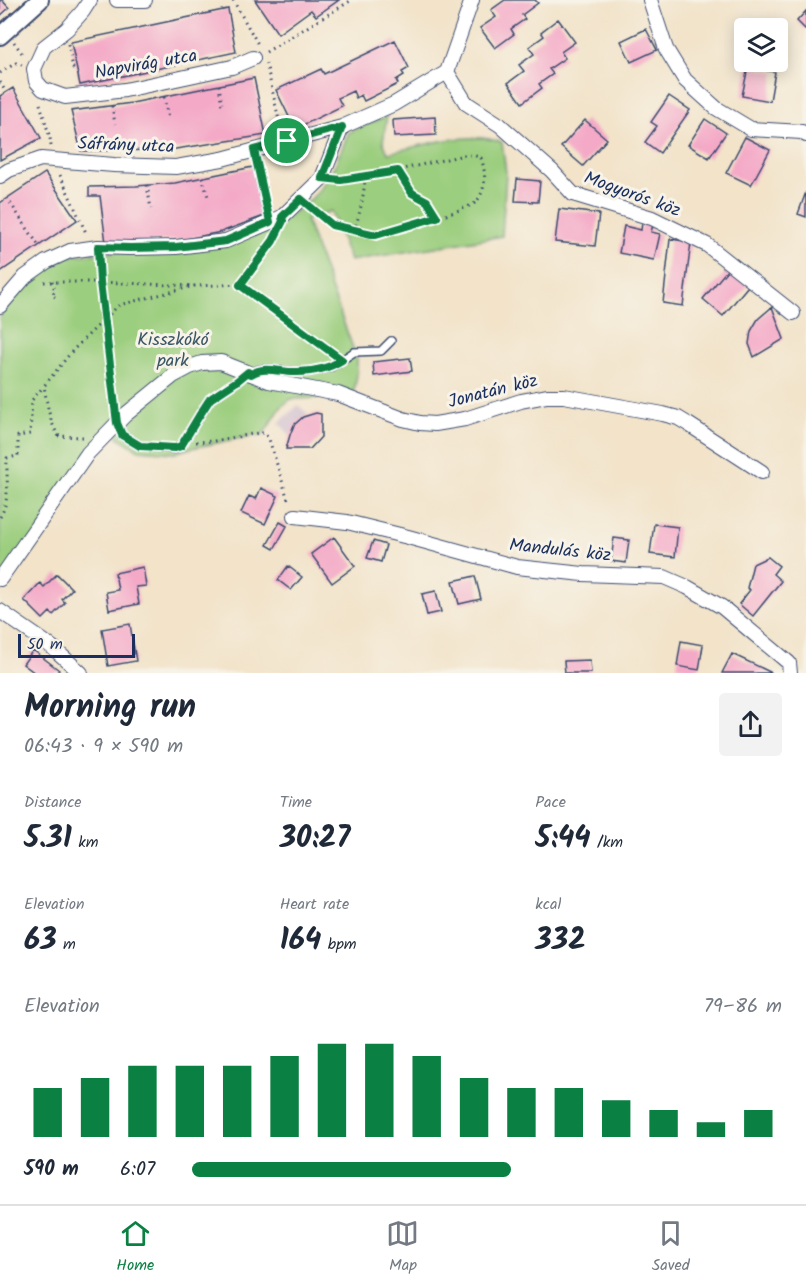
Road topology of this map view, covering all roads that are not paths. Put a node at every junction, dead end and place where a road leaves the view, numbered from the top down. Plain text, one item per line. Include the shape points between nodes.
1 (40, 0) edge
2 (90, 0) edge
3 (117, 0) edge
4 (145, 0) edge
5 (472, 0) edge
6 (650, 0) edge
7 (0, 36) edge
8 (254, 57) road end
9 (447, 72) junction
10 (342, 127) junction
11 (806, 135) edge
12 (0, 176) edge
13 (0, 306) edge
14 (793, 312) dead end
15 (391, 341) dead end
16 (249, 373) junction
17 (112, 428) junction
18 (762, 472) dead end
19 (292, 511) road end
20 (0, 579) edge
21 (0, 611) edge
22 (81, 673) edge
23 (790, 673) edge

1 - 7 street
2 - 8 street, Napvirág utca via 65,31 44,47 34,69 36,81 43,88 65,97 135,88 232,67
3 - 4 street
5 - 9 street
6 - 11 street via 666,49 685,80 716,108 751,129
9 - 10 street, Sáfrány utca via 394,104
9 - 14 street, Mogyorós köz via 466,103 500,125 573,194 652,218 707,245
10 - 12 street, Sáfrány utca via 176,167 41,159
10 - 13 street via 322,178 276,220 226,241 70,251 23,279
15 - 16 lane via 381,351 354,352 331,367 315,371 267,369
16 - 17 street, Jonatán köz via 221,362 189,367
16 - 17 lane via 210,399 181,446 140,446
16 - 18 street, Jonatán köz via 279,384 338,394 420,423 465,419 547,396 652,411 678,418
17 - 20 street, Jonatán köz via 88,453
19 - 23 street, Mandulás köz via 517,567 664,576 722,607 789,663
21 - 22 street via 52,647

